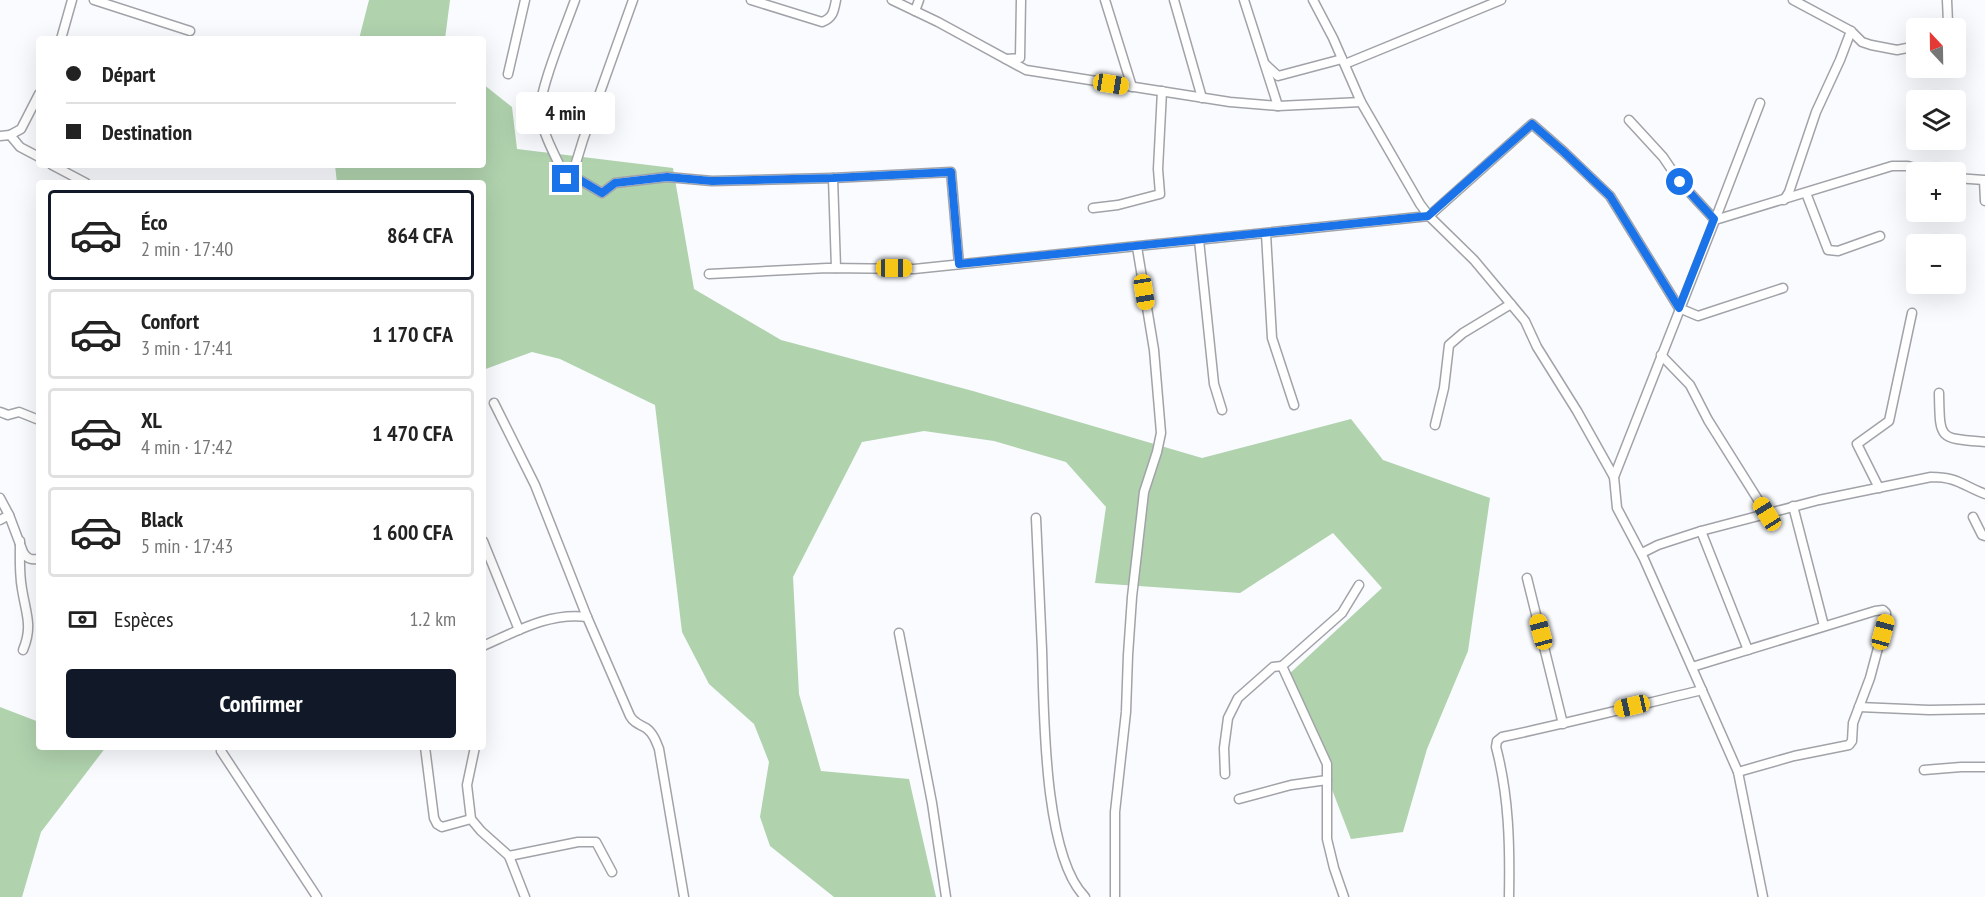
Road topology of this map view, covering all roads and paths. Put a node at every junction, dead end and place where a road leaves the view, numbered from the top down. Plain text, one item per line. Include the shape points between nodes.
1 (72, 0) edge
2 (94, 0) edge
3 (525, 0) edge
4 (575, 0) edge
5 (633, 0) edge
6 (752, 0) edge
7 (836, 0) edge
8 (892, 0) edge
9 (919, 0) edge
10 (1021, 0) edge
11 (1105, 0) edge
12 (1174, 0) edge
13 (1244, 0) edge
14 (1313, 0) edge
15 (1501, 0) edge
16 (1794, 0) edge
17 (1947, 0) edge
18 (915, 11) junction
19 (1948, 18) edge
20 (190, 31) dead end
21 (1851, 31) junction
22 (62, 36) edge
23 (1906, 48) edge
24 (1004, 59) junction
25 (1344, 62) junction
26 (1265, 64) junction
27 (508, 74) dead end
28 (1132, 87) junction
29 (1162, 92) junction
30 (1202, 98) junction
31 (36, 100) edge
32 (1361, 102) junction
33 (1760, 103) dead end
34 (1278, 106) junction
35 (1629, 120) dead end
36 (10, 135) junction
37 (0, 136) edge
38 (36, 156) edge
39 (1906, 166) edge
40 (58, 168) edge
41 (833, 178) junction
42 (571, 179) junction
43 (1966, 179) edge
44 (80, 180) edge
45 (1806, 193) junction
46 (1784, 200) junction
47 (1985, 201) edge
48 (1093, 208) dead end
49 (1428, 216) junction
50 (1714, 219) junction
51 (1266, 234) junction
52 (1880, 236) dead end
53 (1199, 240) junction
54 (1137, 247) junction
55 (959, 264) junction
56 (836, 268) junction
57 (709, 274) dead end
58 (1783, 288) dead end
59 (1511, 304) junction
60 (1679, 308) junction
61 (1912, 313) dead end
62 (1661, 355) junction
63 (1939, 393) dead end
64 (494, 403) dead end
65 (1294, 405) dead end
66 (1222, 410) dead end
67 (0, 412) edge
68 (36, 419) edge
69 (1435, 425) dead end
70 (1985, 442) edge
71 (1614, 477) junction
72 (1879, 488) junction
73 (1985, 494) edge
74 (0, 498) edge
75 (1793, 506) junction
76 (1767, 514) junction
77 (9, 515) junction
78 (1973, 517) dead end
79 (1036, 518) dead end
80 (0, 520) edge
81 (1701, 531) junction
82 (1985, 536) edge
83 (20, 541) junction
84 (486, 548) edge
85 (1642, 553) junction
86 (36, 559) edge
87 (1527, 578) dead end
88 (1359, 585) dead end
89 (587, 617) junction
90 (1824, 626) junction
91 (519, 630) junction
92 (899, 633) dead end
93 (486, 645) edge
94 (23, 650) dead end
95 (1748, 650) junction
96 (1282, 666) junction
97 (1692, 667) junction
98 (1702, 690) junction
99 (1859, 706) junction
100 (1985, 709) edge
101 (1563, 724) junction
102 (425, 750) edge
103 (474, 750) edge
104 (221, 751) dead end
105 (1985, 767) edge
106 (1924, 770) dead end
107 (1738, 772) junction
108 (1225, 774) dead end
109 (1327, 780) junction
110 (1239, 799) dead end
111 (471, 819) junction
112 (509, 856) junction
113 (612, 872) dead end
114 (317, 897) edge
115 (525, 897) edge
116 (684, 897) edge
117 (946, 897) edge
118 (1085, 897) edge
119 (1115, 897) edge
120 (1344, 897) edge
121 (1509, 897) edge
122 (1763, 897) edge

1 - 22 street
2 - 20 street
3 - 27 street
4 - 42 street via 543,92 540,113 566,179
5 - 42 street
6 - 7 street via 822,22 833,14
8 - 18 street
9 - 18 street
10 - 24 street via 1020,58
11 - 28 street
12 - 30 street
13 - 26 street
14 - 25 street
15 - 25 street
16 - 21 street
17 - 19 street
18 - 24 street
21 - 23 street via 1870,45
21 - 46 street
24 - 28 street via 1026,70
25 - 26 street via 1278,76
25 - 32 street
26 - 34 street
28 - 29 street
29 - 30 street
29 - 48 street via 1160,194
30 - 34 street
31 - 36 street via 21,129
32 - 34 street
32 - 49 street
33 - 50 street
35 - 50 street
36 - 37 street
36 - 38 street
39 - 45 street via 1892,166
40 - 44 street
41 - 42 street via 712,181 667,177 615,183 602,193
41 - 55 street via 951,172
41 - 56 street
43 - 47 street via 1984,180
45 - 46 street
45 - 52 street via 1828,250 1838,251
46 - 50 street
49 - 51 street
49 - 59 street via 1474,260
49 - 60 street via 1532,124 1610,196
50 - 60 street
51 - 53 street
51 - 65 street via 1272,338
53 - 54 street
53 - 66 street via 1215,384
54 - 55 street
54 - 119 street via 1154,350 1161,433 1144,492 1132,597 1126,712 1115,812
55 - 56 street via 914,269
56 - 57 street
58 - 60 street via 1698,316
59 - 69 street via 1449,345
59 - 71 street via 1525,321
60 - 62 street
61 - 72 street via 1889,421 1857,444
62 - 71 street
62 - 76 street via 1690,385
63 - 70 street via 1939,427 1943,434 1951,439
64 - 89 street via 535,485
67 - 68 street via 19,412
71 - 85 street via 1616,502
72 - 73 street via 1947,477
72 - 75 street
74 - 77 street
75 - 76 street
75 - 90 street
76 - 81 street
77 - 80 street
77 - 83 street
78 - 82 street
79 - 118 street via 1046,750 1052,800 1065,860
81 - 85 street
81 - 95 street
83 - 86 street via 26,557
83 - 94 street via 21,580 30,626
84 - 91 street
85 - 97 street
87 - 101 street
88 - 96 street via 1342,613
89 - 91 street via 555,617
89 - 116 street via 630,716 654,736 659,749
90 - 95 street
90 - 99 street via 1875,611 1886,613
91 - 93 street
92 - 117 street
95 - 97 street
96 - 108 street via 1273,667 1238,698 1228,718
96 - 109 street via 1327,764
97 - 98 street
98 - 101 street
98 - 107 street
99 - 100 street
99 - 107 street via 1849,745
101 - 121 street via 1497,741 1506,791
102 - 111 street via 437,824 442,827
103 - 111 street via 467,785
104 - 114 street
105 - 106 street
107 - 122 street
109 - 110 street
109 - 120 street via 1327,839
111 - 112 street
112 - 113 street via 596,842
112 - 115 street

